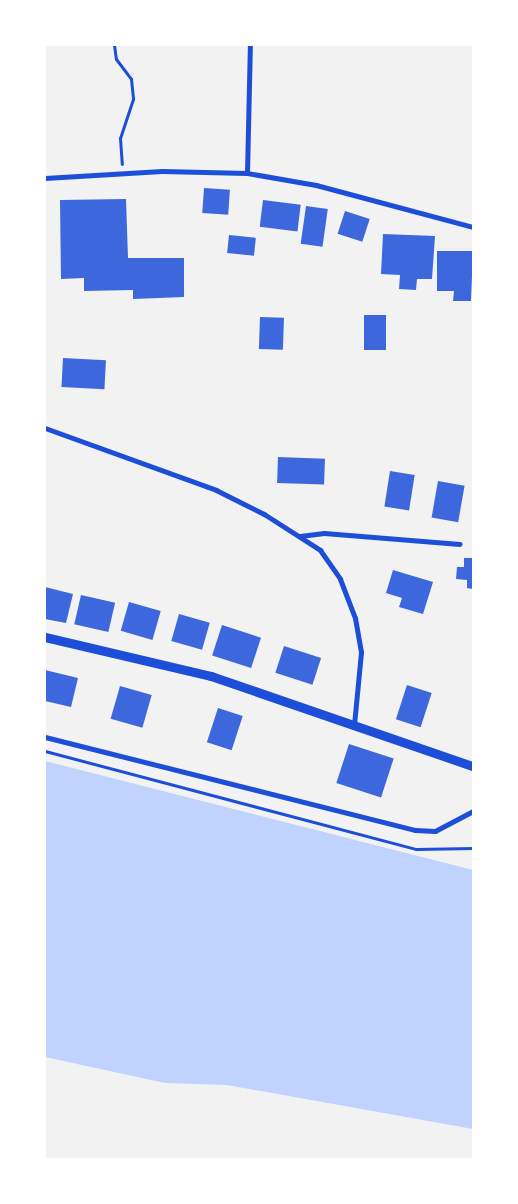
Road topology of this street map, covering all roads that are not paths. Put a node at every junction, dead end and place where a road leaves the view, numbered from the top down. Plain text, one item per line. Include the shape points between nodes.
1 (250, 45) edge
2 (246, 172) junction
3 (45, 178) edge
4 (473, 227) edge
5 (45, 428) edge
6 (300, 536) junction
7 (460, 544) dead end
8 (45, 637) edge
9 (354, 725) junction
10 (45, 737) edge
11 (473, 766) edge
12 (473, 811) edge

1 - 2 street
2 - 3 street via 123,172
2 - 4 street via 316,186
5 - 6 street via 216,490
6 - 7 street via 324,533
6 - 9 street via 320,550 340,579 355,618 361,652
8 - 9 street via 211,676
9 - 11 street
10 - 12 street via 415,830 435,831

